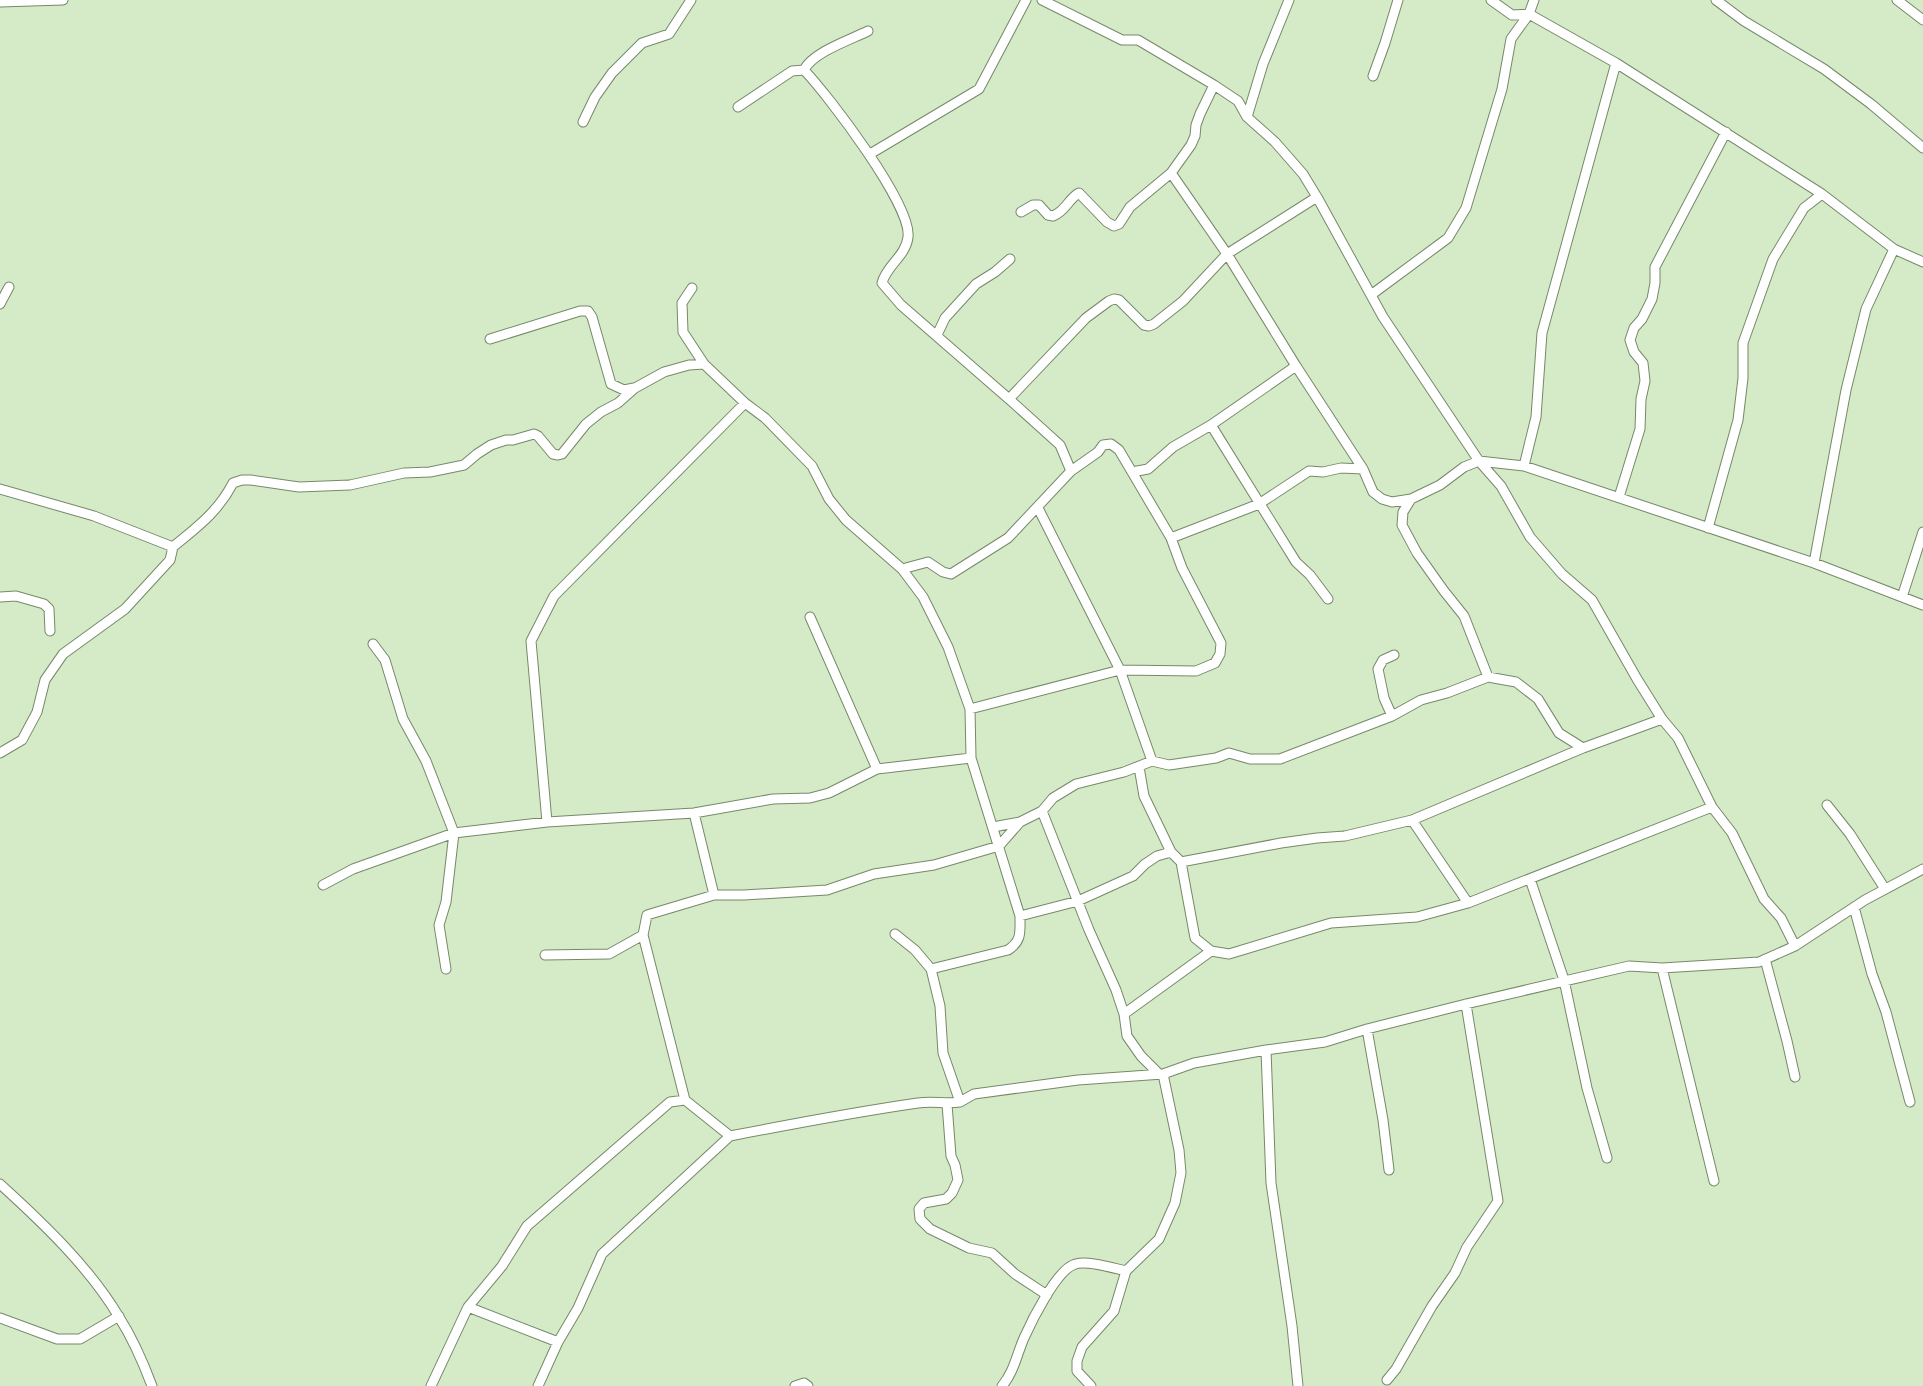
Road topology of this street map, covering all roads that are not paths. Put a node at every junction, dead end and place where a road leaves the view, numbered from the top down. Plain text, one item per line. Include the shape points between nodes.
1 (63, 0) edge
2 (691, 0) edge
3 (1026, 0) edge
4 (1042, 0) edge
5 (1289, 0) edge
6 (1398, 0) edge
7 (1491, 0) edge
8 (1534, 0) edge
9 (1716, 0) edge
10 (1897, 0) edge
11 (0, 2) edge
12 (1529, 14) junction
13 (1923, 20) edge
14 (868, 31) dead end
15 (1616, 64) junction
16 (804, 70) junction
17 (1373, 76) dead end
18 (1214, 84) junction
19 (738, 107) dead end
20 (1247, 117) junction
21 (583, 122) dead end
22 (1726, 132) junction
23 (1923, 148) edge
24 (870, 154) junction
25 (1171, 173) junction
26 (1822, 194) junction
27 (1317, 197) junction
28 (1021, 212) dead end
29 (1894, 249) junction
30 (1227, 254) junction
31 (1010, 259) dead end
32 (1923, 262) edge
33 (8, 287) dead end
34 (692, 288) dead end
35 (1371, 295) junction
36 (0, 304) edge
37 (937, 335) junction
38 (490, 339) dead end
39 (704, 364) junction
40 (1296, 366) junction
41 (635, 388) junction
42 (1009, 399) junction
43 (745, 403) junction
44 (1211, 425) junction
45 (1480, 460) junction
46 (1524, 466) junction
47 (1362, 470) junction
48 (1071, 471) junction
49 (1132, 472) junction
50 (0, 489) edge
51 (1618, 497) junction
52 (1411, 499) junction
53 (1259, 504) junction
54 (1038, 508) junction
55 (1708, 528) junction
56 (1923, 532) edge
57 (1171, 538) junction
58 (173, 548) junction
59 (1814, 563) junction
60 (902, 568) junction
61 (0, 597) edge
62 (1902, 597) junction
63 (1328, 599) dead end
64 (1923, 605) edge
65 (810, 617) dead end
66 (50, 632) dead end
67 (373, 644) dead end
68 (1394, 654) dead end
69 (1120, 670) junction
70 (1488, 677) junction
71 (970, 709) junction
72 (1392, 716) junction
73 (1662, 719) junction
74 (1584, 748) junction
75 (0, 753) edge
76 (971, 758) junction
77 (1152, 761) junction
78 (1139, 767) junction
79 (877, 770) junction
80 (1827, 805) dead end
81 (1712, 807) junction
82 (1042, 811) junction
83 (694, 813) junction
84 (1412, 820) junction
85 (547, 822) junction
86 (1020, 822) junction
87 (993, 827) junction
88 (454, 833) junction
89 (999, 846) junction
90 (1171, 852) junction
91 (1181, 862) junction
92 (1923, 869) edge
93 (1530, 879) junction
94 (323, 885) dead end
95 (1885, 890) junction
96 (714, 895) junction
97 (1078, 901) junction
98 (1468, 903) junction
99 (1854, 908) junction
100 (1020, 916) junction
101 (895, 934) dead end
102 (643, 935) junction
103 (1796, 946) junction
104 (1211, 951) junction
105 (545, 955) dead end
106 (1765, 960) junction
107 (1662, 968) junction
108 (446, 969) dead end
109 (931, 969) junction
110 (1564, 980) junction
111 (1466, 1004) junction
112 (1124, 1014) junction
113 (1367, 1029) junction
114 (1266, 1050) junction
115 (1160, 1074) junction
116 (1795, 1077) dead end
117 (685, 1100) junction
118 (960, 1102) junction
119 (1910, 1102) dead end
120 (947, 1104) junction
121 (730, 1136) junction
122 (1607, 1158) dead end
123 (1389, 1170) dead end
124 (1714, 1181) dead end
125 (0, 1184) edge
126 (1126, 1270) junction
127 (1047, 1295) junction
128 (468, 1307) junction
129 (119, 1316) junction
130 (0, 1318) edge
131 (558, 1342) junction
132 (1387, 1380) dead end
133 (152, 1386) edge
134 (431, 1386) edge
135 (538, 1386) edge
136 (794, 1386) edge
137 (808, 1386) edge
138 (1002, 1386) edge
139 (1091, 1386) edge
140 (1298, 1386) edge

1 - 11 street
2 - 21 street via 669,34 642,43 612,73
3 - 24 street via 979,89
4 - 18 street via 1122,40 1138,40
5 - 20 street via 1263,64
6 - 17 street
7 - 12 street via 1512,15
8 - 12 street
9 - 23 street via 1744,21 1824,69
10 - 13 street
12 - 15 street
12 - 35 street via 1512,39 1502,89 1466,208 1458,223 1448,238
14 - 16 street via 817,56
15 - 22 street
15 - 46 street via 1542,333 1536,417
16 - 19 street via 792,71
16 - 24 street
18 - 20 street via 1238,101
18 - 25 street via 1191,145
20 - 27 street via 1275,142 1303,174
22 - 26 street
22 - 51 street via 1655,267 1652,299 1630,340 1643,363 1645,381 1640,429
24 - 37 street via 901,210 908,236 904,250 882,283 901,305
25 - 28 street via 1130,207 1119,224 1114,226 1079,193 1067,207 1053,216 1039,205
25 - 30 street
26 - 29 street
26 - 55 street via 1804,208 1774,259 1743,343 1738,420
27 - 30 street
27 - 35 street
29 - 32 street
29 - 59 street via 1866,308 1846,390
30 - 40 street
30 - 42 street via 1183,300 1149,326 1118,300 1109,301 1086,318
31 - 37 street via 976,284 945,318
33 - 36 street
34 - 39 street via 682,303 683,332
35 - 45 street
37 - 42 street
38 - 41 street via 588,311 611,384 624,390
39 - 41 street via 664,372
39 - 43 street
40 - 44 street
40 - 47 street
41 - 58 street via 586,424 558,456 534,434 491,445 464,465 430,472 404,473 350,485 299,487 242,480 233,483 212,515
42 - 48 street via 1060,445
43 - 60 street via 765,418 812,466 829,499 846,520
43 - 85 street via 554,596 531,641
44 - 49 street via 1173,447 1148,469
44 - 53 street
45 - 46 street
45 - 52 street via 1464,467 1440,486
45 - 73 street via 1501,486 1530,537 1562,574 1592,600
46 - 51 street
47 - 52 street via 1373,492 1382,499 1392,502
47 - 53 street via 1309,471
48 - 49 street via 1103,445 1111,444 1119,450
48 - 54 street
49 - 57 street
50 - 58 street via 94,516
51 - 55 street
52 - 70 street via 1403,512 1402,524 1416,553 1464,616
53 - 57 street
53 - 63 street via 1296,562
54 - 60 street via 1008,538 951,574 928,562
54 - 69 street
55 - 59 street
56 - 62 street
57 - 69 street via 1182,568 1221,643 1220,654 1216,663 1196,672
58 - 75 street via 170,560 125,609 63,654 45,680 37,712 22,740
59 - 62 street
60 - 71 street via 923,596 944,638
61 - 66 street via 16,596 44,604 49,609
62 - 64 street
65 - 79 street
67 - 88 street via 385,660 403,719 426,761
68 - 72 street via 1383,660 1378,669 1384,698
69 - 71 street
69 - 77 street
70 - 72 street via 1421,700
70 - 74 street via 1516,682 1538,699 1559,733
71 - 76 street
72 - 77 street via 1280,759 1250,759 1229,753 1169,766
73 - 74 street
73 - 81 street via 1678,738
74 - 84 street
76 - 79 street
76 - 87 street
77 - 78 street
78 - 82 street via 1076,784 1053,798
78 - 90 street via 1144,796
79 - 83 street via 829,793 810,798 773,799
80 - 95 street via 1850,834
81 - 93 street
81 - 103 street via 1732,833 1764,899 1781,918
82 - 86 street
82 - 97 street
83 - 85 street
83 - 96 street
84 - 91 street via 1346,836 1281,843
84 - 98 street
85 - 88 street
86 - 87 street
86 - 89 street
87 - 89 street
88 - 94 street via 353,869
88 - 108 street via 446,902 439,925
89 - 96 street via 934,866 874,874 827,890
89 - 100 street
90 - 91 street
90 - 97 street via 1157,856 1134,876
91 - 104 street via 1195,938
92 - 95 street
93 - 98 street
93 - 110 street
95 - 99 street
96 - 102 street via 647,916
97 - 100 street
97 - 112 street
98 - 104 street via 1417,917 1331,923 1229,954
99 - 103 street
99 - 119 street
100 - 109 street via 1020,937 1008,950
101 - 109 street
102 - 105 street via 609,954
102 - 117 street
103 - 106 street
104 - 112 street
106 - 107 street
106 - 116 street
107 - 110 street via 1629,966
107 - 124 street
109 - 118 street via 940,1006 943,1053
110 - 111 street
110 - 122 street
111 - 113 street
111 - 132 street via 1498,1201
112 - 115 street via 1127,1036 1141,1056
113 - 114 street via 1325,1042
113 - 123 street
114 - 115 street via 1194,1063
114 - 140 street via 1271,1183
115 - 118 street via 1078,1080 974,1094
115 - 126 street via 1178,1150 1180,1173 1175,1203 1159,1239
117 - 121 street
117 - 128 street via 670,1102 527,1226 502,1266
118 - 120 street
120 - 121 street via 924,1102 842,1114
120 - 127 street via 951,1156 958,1180 946,1199 924,1203 919,1209 920,1219 930,1229 969,1248 992,1253 1015,1274
121 - 131 street via 602,1254 578,1308
125 - 129 street via 70,1254
126 - 127 street via 1083,1262 1073,1264
126 - 139 street via 1114,1311 1082,1347 1077,1361 1077,1371
127 - 138 street
128 - 131 street
128 - 134 street
129 - 130 street via 80,1339 57,1339
129 - 133 street via 140,1354
131 - 135 street
136 - 137 street via 804,1383

